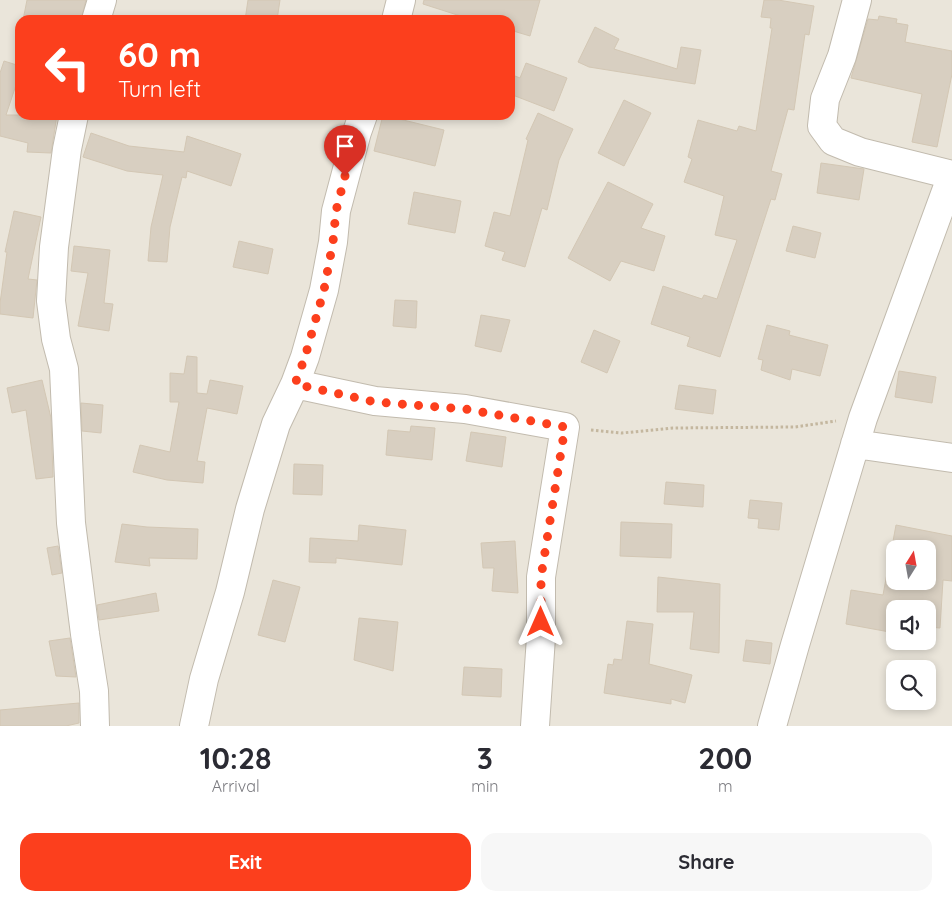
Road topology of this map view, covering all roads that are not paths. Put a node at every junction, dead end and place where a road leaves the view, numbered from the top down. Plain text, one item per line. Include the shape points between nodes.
1 (102, 0) edge
2 (401, 0) edge
3 (857, 0) edge
4 (98, 15) edge
5 (397, 15) edge
6 (73, 120) edge
7 (361, 120) edge
8 (952, 175) edge
9 (295, 384) junction
10 (856, 444) junction
11 (952, 458) edge
12 (95, 726) edge
13 (194, 726) edge
14 (535, 726) edge
15 (772, 726) edge

1 - 4 street
2 - 5 street
3 - 8 street via 842,56 825,99 822,126 833,141 860,152
6 - 12 street via 54,247 51,301 64,369 71,523 94,691
7 - 9 street via 336,211 324,290
8 - 10 street
9 - 13 street via 276,424 250,508
9 - 14 street via 375,402 465,409 565,427 541,577
10 - 11 street
10 - 15 street

